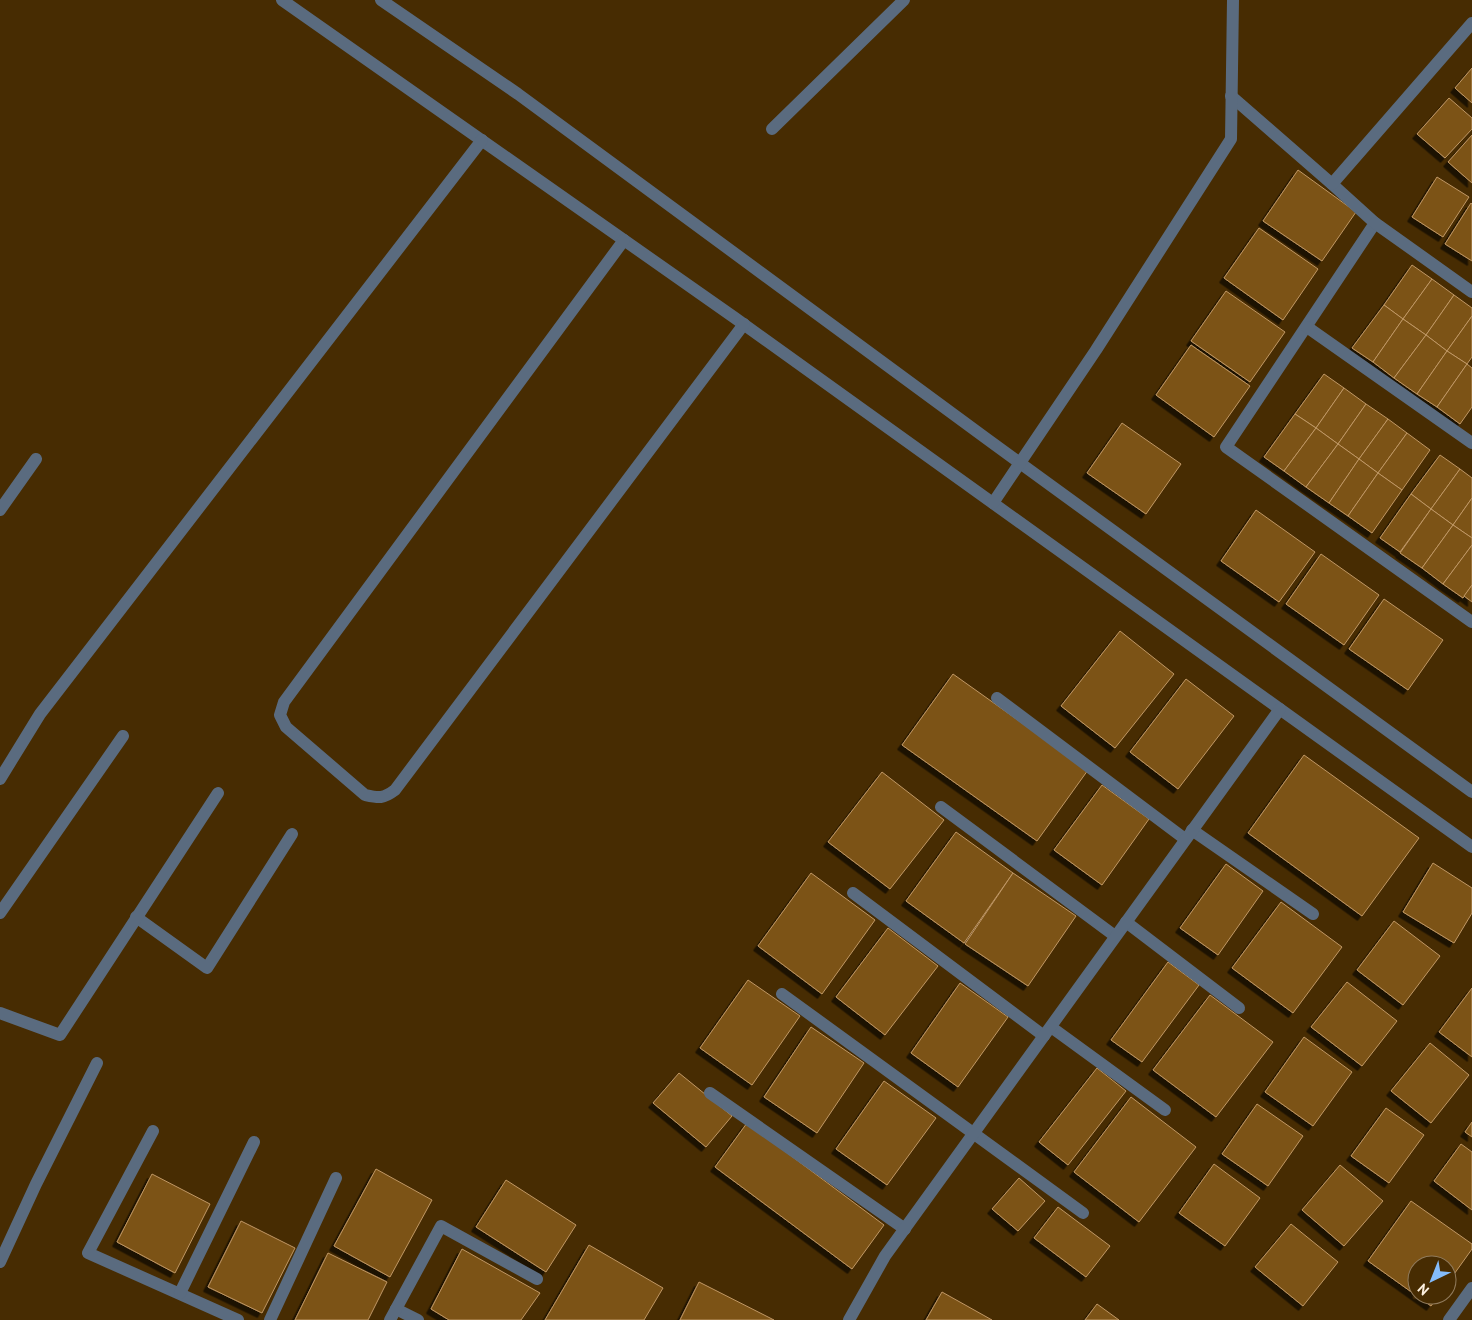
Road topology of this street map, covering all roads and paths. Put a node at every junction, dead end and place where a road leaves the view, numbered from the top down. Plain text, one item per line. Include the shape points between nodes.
1 (282, 0) edge
2 (381, 0) edge
3 (904, 0) edge
4 (1233, 0) edge
5 (1472, 23) edge
6 (1231, 96) junction
7 (772, 129) dead end
8 (482, 140) junction
9 (1332, 184) junction
10 (1375, 223) junction
11 (624, 240) junction
12 (1472, 292) edge
13 (744, 324) junction
14 (1307, 327) junction
15 (1472, 443) edge
16 (36, 459) dead end
17 (1019, 463) junction
18 (993, 503) junction
19 (0, 510) edge
20 (1472, 622) edge
21 (997, 698) dead end
22 (1280, 709) junction
23 (123, 736) dead end
24 (0, 779) edge
25 (218, 792) dead end
26 (1472, 792) edge
27 (941, 807) dead end
28 (292, 834) dead end
29 (1189, 834) junction
30 (1472, 848) edge
31 (853, 893) dead end
32 (0, 913) edge
33 (1312, 914) dead end
34 (136, 917) junction
35 (1126, 922) junction
36 (1115, 936) junction
37 (782, 994) dead end
38 (1239, 1008) dead end
39 (0, 1013) edge
40 (1047, 1032) junction
41 (97, 1063) dead end
42 (710, 1093) dead end
43 (1165, 1110) dead end
44 (153, 1131) dead end
45 (974, 1134) junction
46 (254, 1142) dead end
47 (336, 1178) dead end
48 (1084, 1213) dead end
49 (905, 1229) junction
50 (3, 1247) edge
51 (0, 1262) edge
52 (536, 1279) dead end
53 (1472, 1288) edge
54 (180, 1294) junction
55 (393, 1314) edge
56 (238, 1320) edge
57 (270, 1320) edge
58 (418, 1320) edge
59 (849, 1320) edge
60 (1449, 1320) edge

1 - 8 street
2 - 17 street via 518,94
3 - 7 street
4 - 6 street
5 - 9 street
6 - 9 street
6 - 17 street via 1231,139 1096,350
8 - 11 street
8 - 24 street via 40,714
9 - 10 street
10 - 12 street
10 - 14 street
11 - 13 street
11 - 13 street via 284,702 280,715 286,727 365,794 386,797 395,790
13 - 18 street
14 - 15 street
14 - 20 street via 1226,447
16 - 19 street
17 - 18 street
17 - 26 street
18 - 22 street
21 - 29 street
22 - 29 street
22 - 30 street
23 - 32 street
25 - 34 street
27 - 36 street
28 - 34 street via 207,968
29 - 33 street
29 - 35 street
31 - 40 street
34 - 39 street via 60,1035
35 - 36 street
35 - 38 street
36 - 40 street
37 - 45 street
40 - 43 street
40 - 45 street
41 - 50 street
42 - 49 street
44 - 54 street via 88,1252
45 - 48 street
45 - 49 street
46 - 54 street
47 - 57 street
49 - 59 street via 885,1256
50 - 51 street
52 - 55 street via 441,1226
53 - 60 street
54 - 56 street
55 - 58 street

